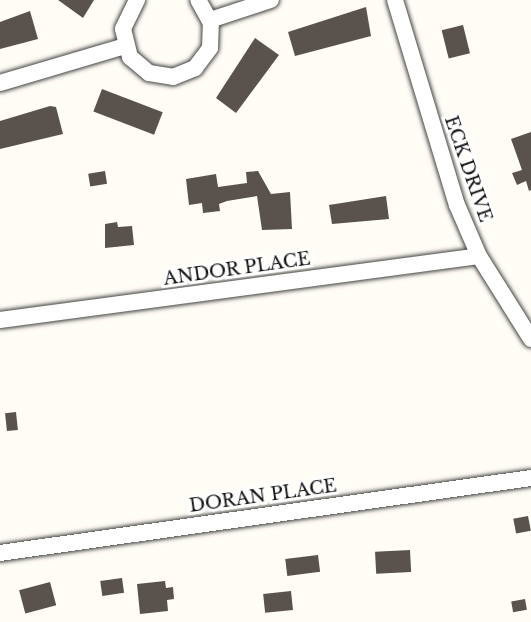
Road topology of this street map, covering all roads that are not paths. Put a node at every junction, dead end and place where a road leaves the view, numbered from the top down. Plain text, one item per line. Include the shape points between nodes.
1 (137, 0) edge
2 (198, 0) edge
3 (271, 0) edge
4 (395, 0) edge
5 (210, 20) junction
6 (125, 46) junction
7 (0, 83) edge
8 (479, 256) junction
9 (0, 320) edge
10 (531, 339) edge
11 (531, 478) edge
12 (0, 553) edge

1 - 6 street via 124,21
2 - 5 street
3 - 5 street
4 - 8 street, ECK DRIVE via 458,205
5 - 6 street via 210,48 185,74 148,73
6 - 7 street
8 - 9 street, ANDOR PLACE
8 - 10 street, ECK DRIVE
11 - 12 street, DORAN PLACE

